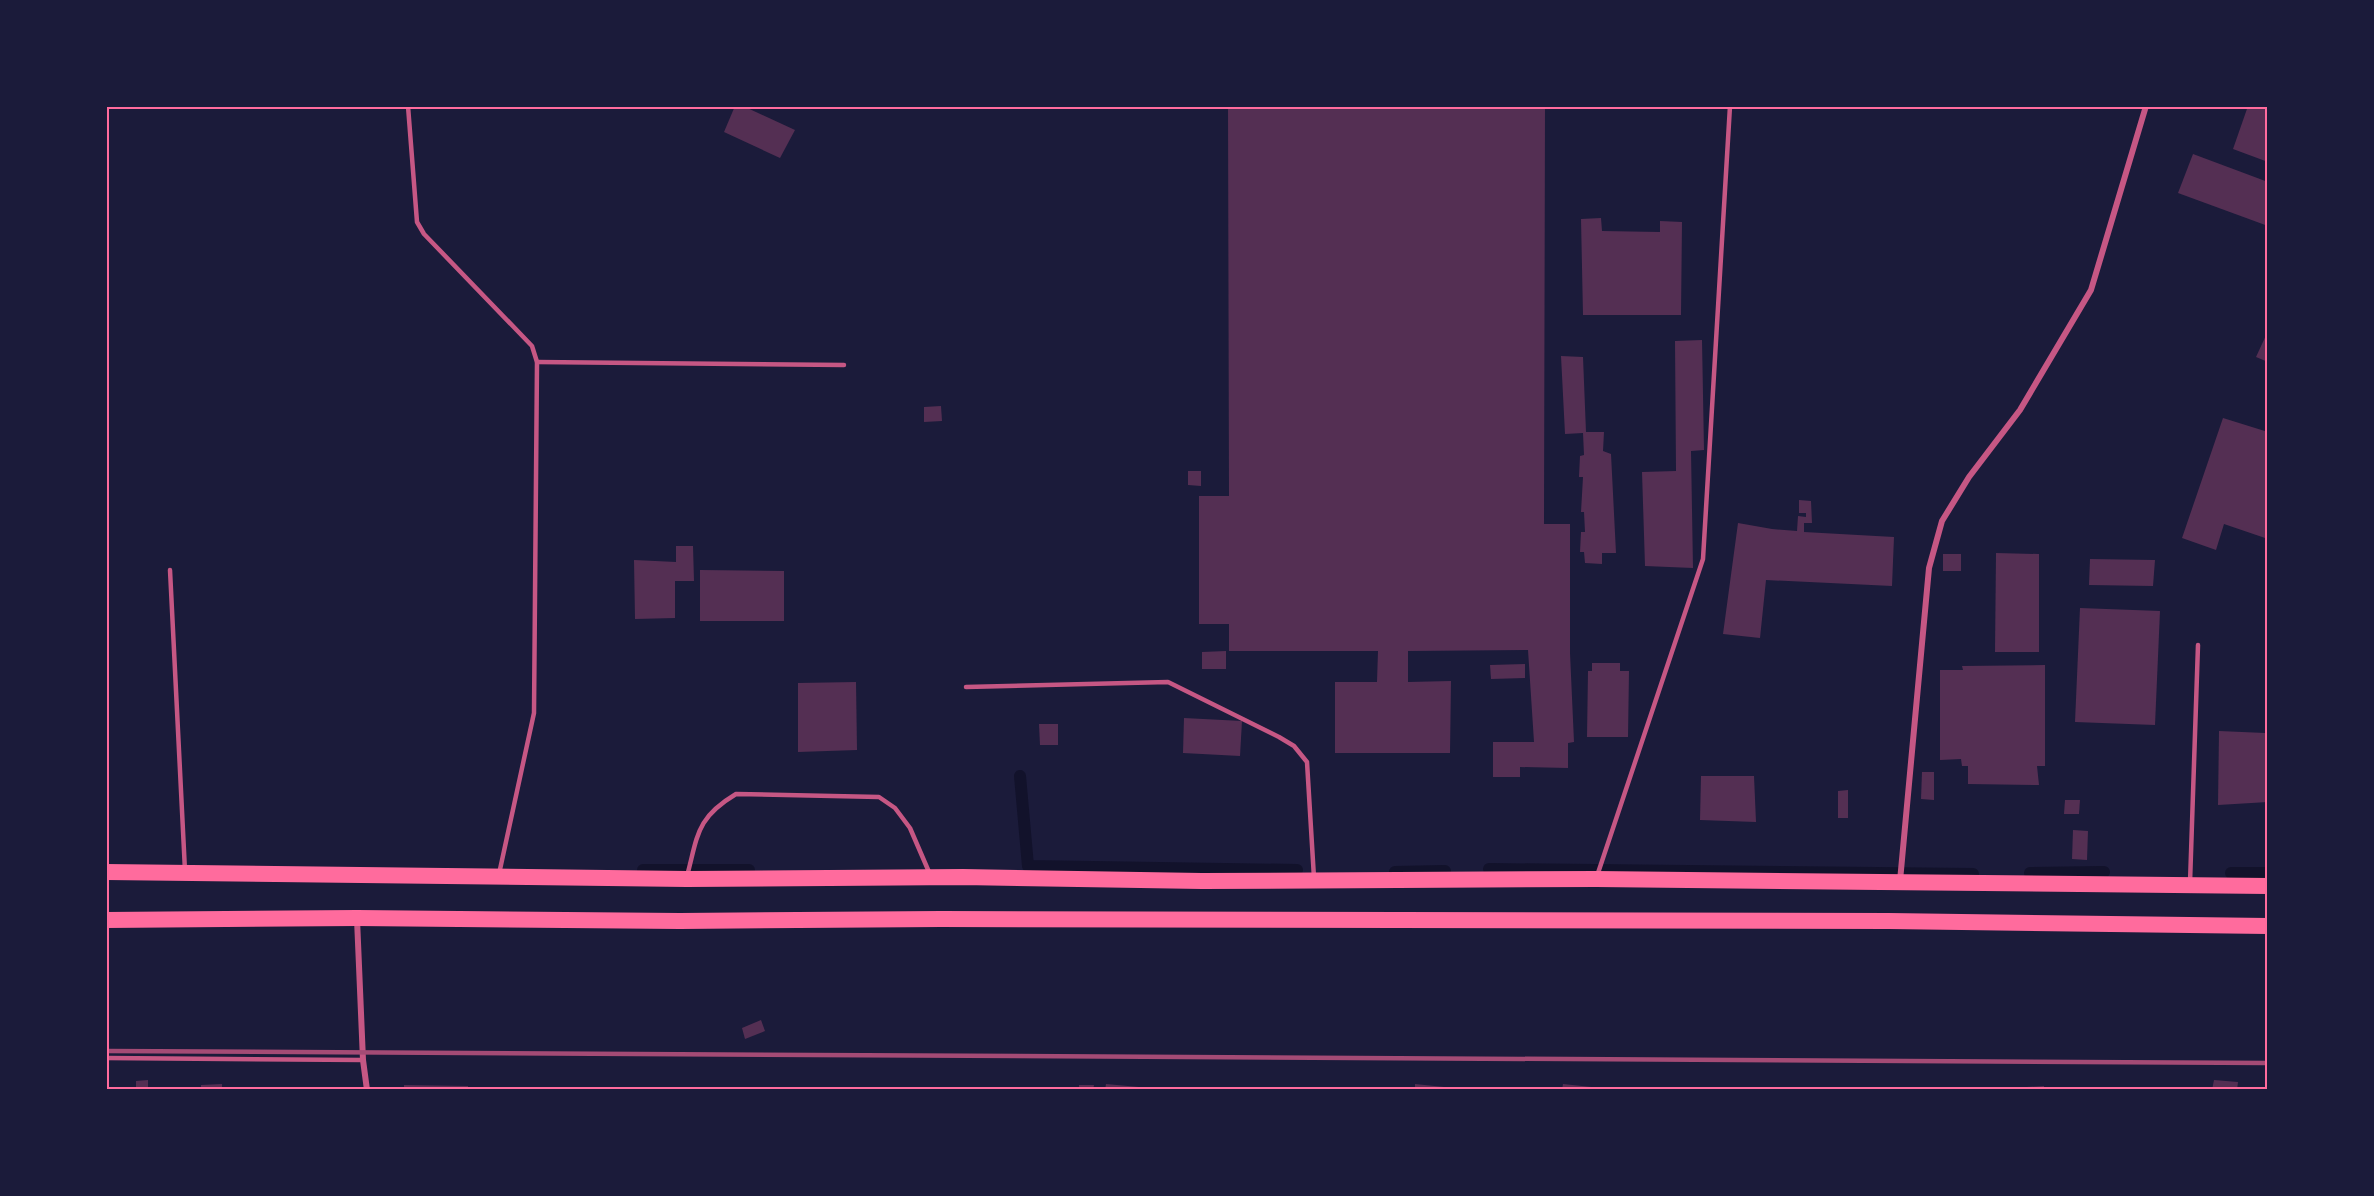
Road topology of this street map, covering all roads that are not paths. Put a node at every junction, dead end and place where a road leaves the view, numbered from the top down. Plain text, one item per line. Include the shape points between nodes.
1 (408, 106) edge
2 (1730, 106) edge
3 (2146, 106) edge
4 (537, 363) junction
5 (844, 365) dead end
6 (170, 570) dead end
7 (2198, 645) dead end
8 (966, 687) dead end
9 (106, 872) edge
10 (185, 873) junction
11 (499, 877) junction
12 (932, 878) junction
13 (687, 879) junction
14 (1596, 879) junction
15 (1314, 880) junction
16 (1900, 883) junction
17 (2190, 886) junction
18 (2268, 886) edge
19 (357, 918) junction
20 (106, 920) edge
21 (2268, 926) edge
22 (106, 1058) edge
23 (363, 1060) junction
24 (367, 1089) edge

1 - 4 lane via 417,222 424,234 532,346
2 - 14 lane via 1703,559
3 - 16 street via 2091,290 2020,410 1969,477 1942,521 1929,568
4 - 5 lane
4 - 11 lane via 534,713
6 - 10 lane
7 - 17 lane
8 - 15 lane via 1168,682 1280,737 1307,762
9 - 10 highway
10 - 11 highway
11 - 13 highway
12 - 13 highway
12 - 13 lane via 910,828 896,808 879,797 736,794 718,805 700,826
12 - 15 highway
14 - 15 highway
14 - 16 highway
16 - 17 highway
17 - 18 highway
19 - 20 highway
19 - 21 highway via 1889,921
19 - 23 street
22 - 23 lane
23 - 24 street

